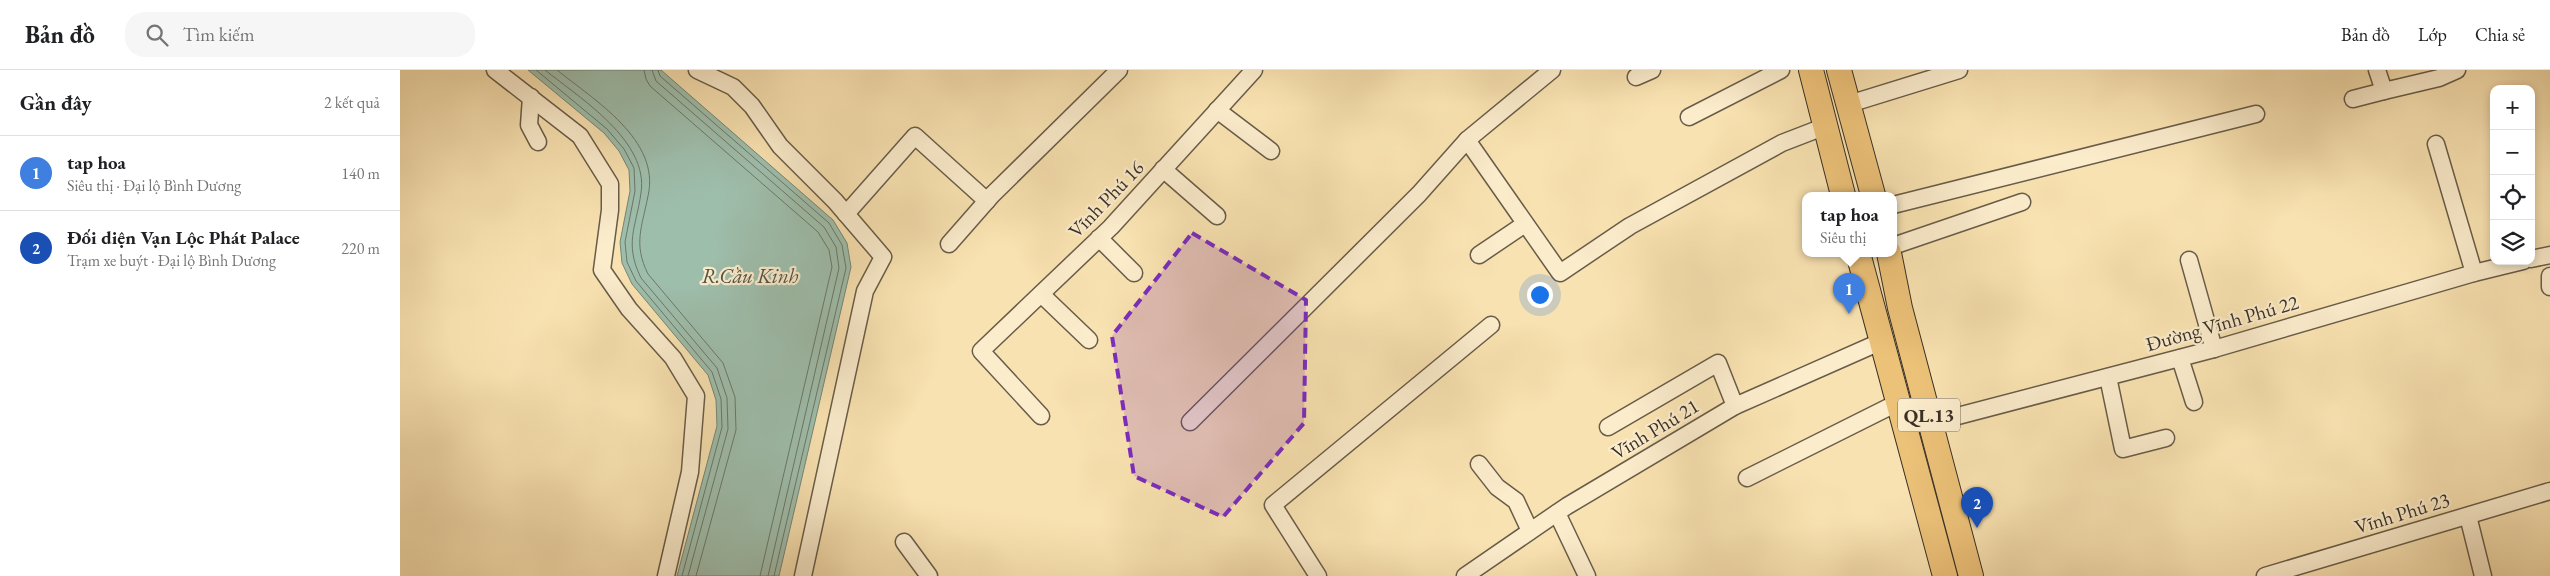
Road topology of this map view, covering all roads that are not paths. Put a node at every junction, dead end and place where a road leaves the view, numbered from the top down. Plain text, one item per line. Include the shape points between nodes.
1 (496, 70) edge
2 (697, 70) edge
3 (1119, 70) edge
4 (1254, 70) edge
5 (1552, 70) edge
6 (1652, 70) edge
7 (1781, 70) edge
8 (1811, 70) edge
9 (1839, 70) edge
10 (1960, 70) edge
11 (2377, 70) edge
12 (2458, 70) edge
13 (1636, 78) dead end
14 (2384, 91) junction
15 (531, 98) junction
16 (2354, 100) dead end
17 (1849, 104) junction
18 (1217, 110) junction
19 (2256, 114) dead end
20 (1689, 117) dead end
21 (1826, 126) junction
22 (1466, 140) junction
23 (538, 142) dead end
24 (2436, 144) dead end
25 (1271, 151) dead end
26 (1163, 169) junction
27 (1842, 192) edge
28 (1872, 192) edge
29 (987, 201) junction
30 (2022, 202) dead end
31 (1897, 204) edge
32 (846, 214) junction
33 (1217, 216) dead end
34 (1525, 224) junction
35 (1099, 238) junction
36 (949, 244) dead end
37 (1897, 245) edge
38 (1479, 255) dead end
39 (2550, 255) edge
40 (1859, 257) edge
41 (1890, 257) edge
42 (2535, 258) edge
43 (2189, 260) dead end
44 (2507, 265) edge
45 (1134, 273) dead end
46 (2474, 273) junction
47 (2550, 276) edge
48 (2550, 287) edge
49 (1041, 294) junction
50 (1491, 325) dead end
51 (1907, 332) junction
52 (1090, 340) dead end
53 (1880, 342) junction
54 (2214, 349) junction
55 (2180, 358) junction
56 (2108, 377) junction
57 (1899, 402) junction
58 (2194, 402) dead end
59 (1735, 406) junction
60 (1041, 416) dead end
61 (1190, 422) dead end
62 (1932, 423) junction
63 (1608, 427) dead end
64 (2166, 438) dead end
65 (1479, 464) dead end
66 (1748, 478) dead end
67 (2550, 492) edge
68 (1557, 513) junction
69 (2468, 516) junction
70 (1530, 531) junction
71 (904, 542) dead end
72 (666, 576) edge
73 (803, 576) edge
74 (929, 576) edge
75 (1318, 576) edge
76 (1465, 576) edge
77 (1587, 576) edge
78 (1945, 576) edge
79 (1971, 576) edge
80 (2265, 576) edge
81 (2483, 576) edge

1 - 15 street
2 - 32 street via 733,87 752,106 780,146
3 - 29 street
4 - 18 street, Vĩnh Phú 16
5 - 22 street
6 - 13 street
7 - 20 street
8 - 21 highway
9 - 17 highway
10 - 17 street
11 - 14 street
12 - 14 street via 2439,78
14 - 16 street
15 - 23 street via 529,125
15 - 72 street via 580,136 610,184 602,270 629,309 673,358 696,396 690,472
17 - 28 highway
18 - 25 street
18 - 26 street, Vĩnh Phú 16
19 - 31 street
21 - 27 highway
21 - 34 street via 1782,143 1630,226 1556,276
22 - 34 street
22 - 61 street via 1419,194
24 - 46 street
26 - 33 street
26 - 35 street, Vĩnh Phú 16
29 - 32 street via 915,136
29 - 36 street
30 - 37 street
32 - 73 street via 883,257 865,291
34 - 38 street
35 - 45 street
35 - 49 street, Vĩnh Phú 16
39 - 42 street
40 - 53 highway, QL.13
41 - 51 highway, QL.13
43 - 54 street
44 - 46 street, Đường Vĩnh Phú 22
46 - 54 street, Đường Vĩnh Phú 22
47 - 48 street
49 - 52 street
49 - 60 street, Vĩnh Phú 16 via 981,351
50 - 75 street via 1273,505
51 - 53 highway
51 - 62 highway, QL.13
53 - 57 highway, QL.13
53 - 59 street, Vĩnh Phú 21
54 - 55 street, Đường Vĩnh Phú 22
55 - 56 street, Đường Vĩnh Phú 22
55 - 58 street
56 - 62 street, Đường Vĩnh Phú 22
56 - 64 street via 2124,449
57 - 66 street
57 - 78 highway, QL.13
59 - 63 street via 1718,363
59 - 68 street, Vĩnh Phú 21
62 - 79 highway, QL.13
65 - 70 street via 1497,487 1516,501
67 - 69 street, Vĩnh Phú 23
68 - 70 street, Vĩnh Phú 21
68 - 77 street
69 - 80 street, Vĩnh Phú 23
69 - 81 street
70 - 76 street, Vĩnh Phú 21
71 - 74 street

